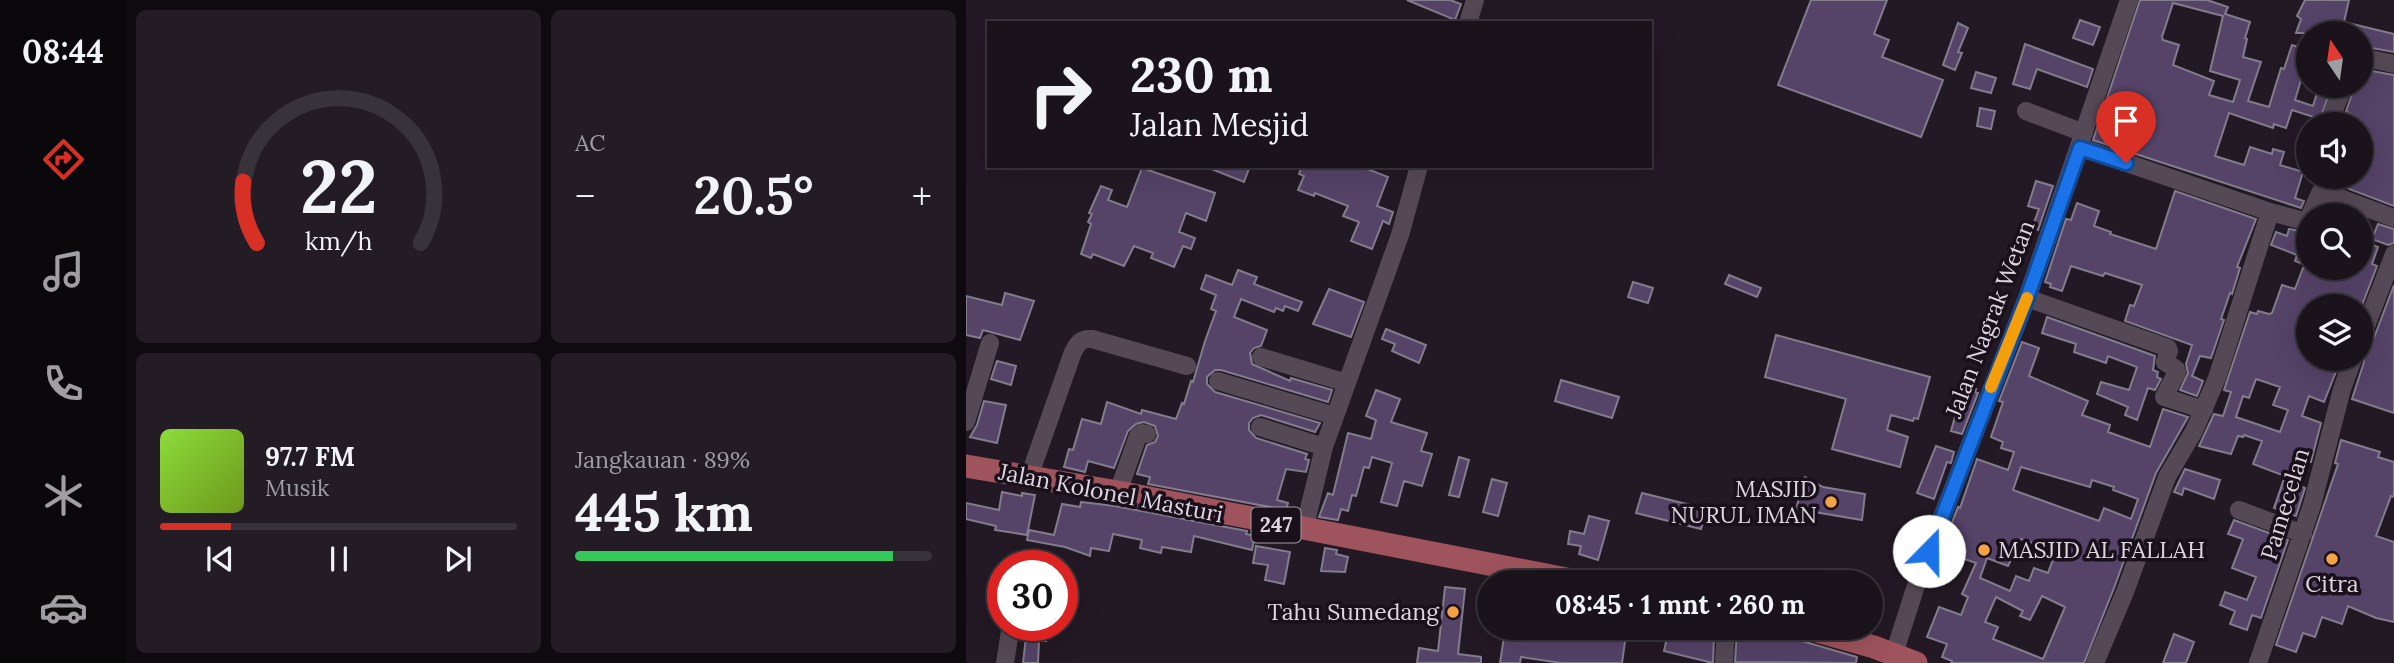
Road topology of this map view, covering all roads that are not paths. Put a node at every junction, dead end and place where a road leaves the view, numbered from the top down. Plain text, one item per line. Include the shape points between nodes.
1 (1475, 0) edge
2 (2129, 0) edge
3 (1469, 21) edge
4 (2373, 60) edge
5 (2394, 64) edge
6 (2026, 110) dead end
7 (2082, 140) junction
8 (1418, 168) edge
9 (2315, 203) edge
10 (2353, 203) edge
11 (2373, 210) edge
12 (2270, 212) junction
13 (2394, 218) edge
14 (2296, 219) edge
15 (2394, 254) edge
16 (2386, 297) edge
17 (2027, 298) junction
18 (2373, 319) edge
19 (990, 343) dead end
20 (1261, 356) dead end
21 (1187, 366) dead end
22 (2349, 371) edge
23 (1218, 382) dead end
24 (1347, 383) junction
25 (2204, 410) junction
26 (1335, 416) junction
27 (966, 422) edge
28 (1260, 427) dead end
29 (1147, 434) dead end
30 (1325, 447) junction
31 (966, 466) edge
32 (1029, 477) junction
33 (1118, 492) junction
34 (2239, 510) dead end
35 (1304, 530) junction
36 (2303, 534) junction
37 (1518, 570) edge
38 (1725, 640) edge
39 (1851, 640) edge
40 (1008, 641) edge
41 (1894, 654) junction
42 (1005, 663) edge
43 (1724, 663) edge
44 (1916, 663) edge
45 (2095, 663) edge
46 (2258, 663) edge

1 - 3 street
2 - 7 street, Jalan Nagrak Wetan
4 - 5 street
6 - 7 street
7 - 12 street
7 - 17 street, Jalan Nagrak Wetan
8 - 24 street via 1400,235
9 - 10 street via 2321,191
11 - 13 street
12 - 14 street
12 - 25 street
15 - 16 street
16 - 18 street
17 - 25 street via 2168,348 2165,362 2177,372 2164,397
17 - 41 street, Jalan Nagrak Wetan via 1919,576
19 - 27 street
20 - 24 street
21 - 32 street via 1084,338 1073,352
22 - 36 street, Pamecelan
23 - 26 street
24 - 26 street
25 - 45 street via 2167,477
26 - 30 street
28 - 30 street
29 - 33 street via 1138,436
30 - 35 street
31 - 32 main road, Jalan Kolonel Masturi / 247
32 - 33 main road, Jalan Kolonel Masturi / 247
33 - 35 main road, Jalan Kolonel Masturi / 247
34 - 36 street
35 - 37 main road, Jalan Kolonel Masturi / 247
36 - 46 street, Pamecelan
38 - 43 street
39 - 41 main road
40 - 42 street
41 - 44 main road

